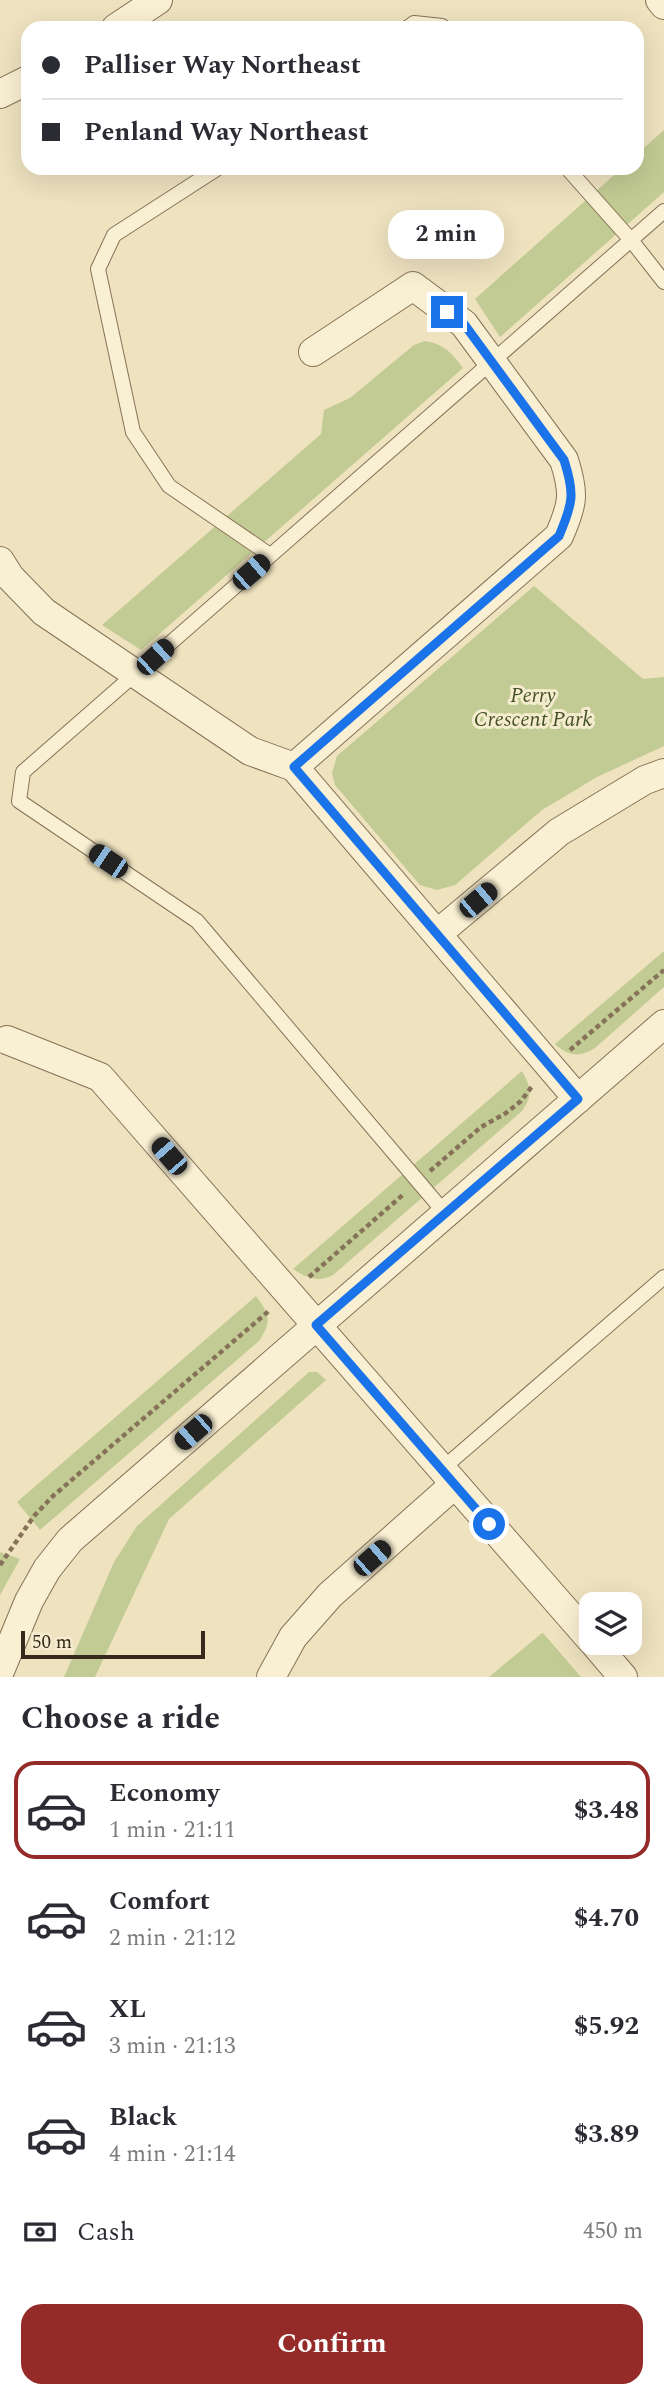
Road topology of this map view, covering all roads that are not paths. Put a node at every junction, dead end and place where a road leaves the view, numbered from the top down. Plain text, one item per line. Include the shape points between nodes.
1 (158, 0) edge
2 (660, 0) edge
3 (664, 5) edge
4 (126, 21) edge
5 (21, 84) edge
6 (0, 94) edge
7 (207, 175) edge
8 (573, 175) edge
9 (664, 211) edge
10 (631, 240) junction
11 (664, 282) edge
12 (313, 352) dead end
13 (491, 362) junction
14 (270, 555) junction
15 (0, 561) edge
16 (136, 674) junction
17 (294, 767) junction
18 (664, 773) edge
19 (437, 934) junction
20 (664, 1024) edge
21 (7, 1040) dead end
22 (578, 1099) junction
23 (445, 1213) junction
24 (664, 1277) edge
25 (316, 1325) junction
26 (449, 1477) junction
27 (579, 1626) edge
28 (604, 1655) edge
29 (0, 1671) edge
30 (271, 1677) edge
31 (623, 1677) edge

1 - 4 street
2 - 3 street
5 - 6 street
7 - 14 lane via 114,235 98,269 133,432 169,486
8 - 10 lane
9 - 10 lane
10 - 11 lane
10 - 13 lane
12 - 13 street via 413,286 464,324
13 - 14 lane
13 - 17 street via 564,460 572,484 571,510 559,536
14 - 16 lane
15 - 16 street via 44,612
16 - 17 street via 250,751
16 - 23 lane via 23,772 19,801 197,921
17 - 19 street
18 - 19 street via 559,832
19 - 22 street
20 - 22 street
21 - 25 street via 100,1076
22 - 23 street
23 - 25 street
24 - 26 lane
25 - 26 street
25 - 29 street via 70,1540 29,1601
26 - 27 street
26 - 30 street via 330,1595 293,1637
28 - 31 street

